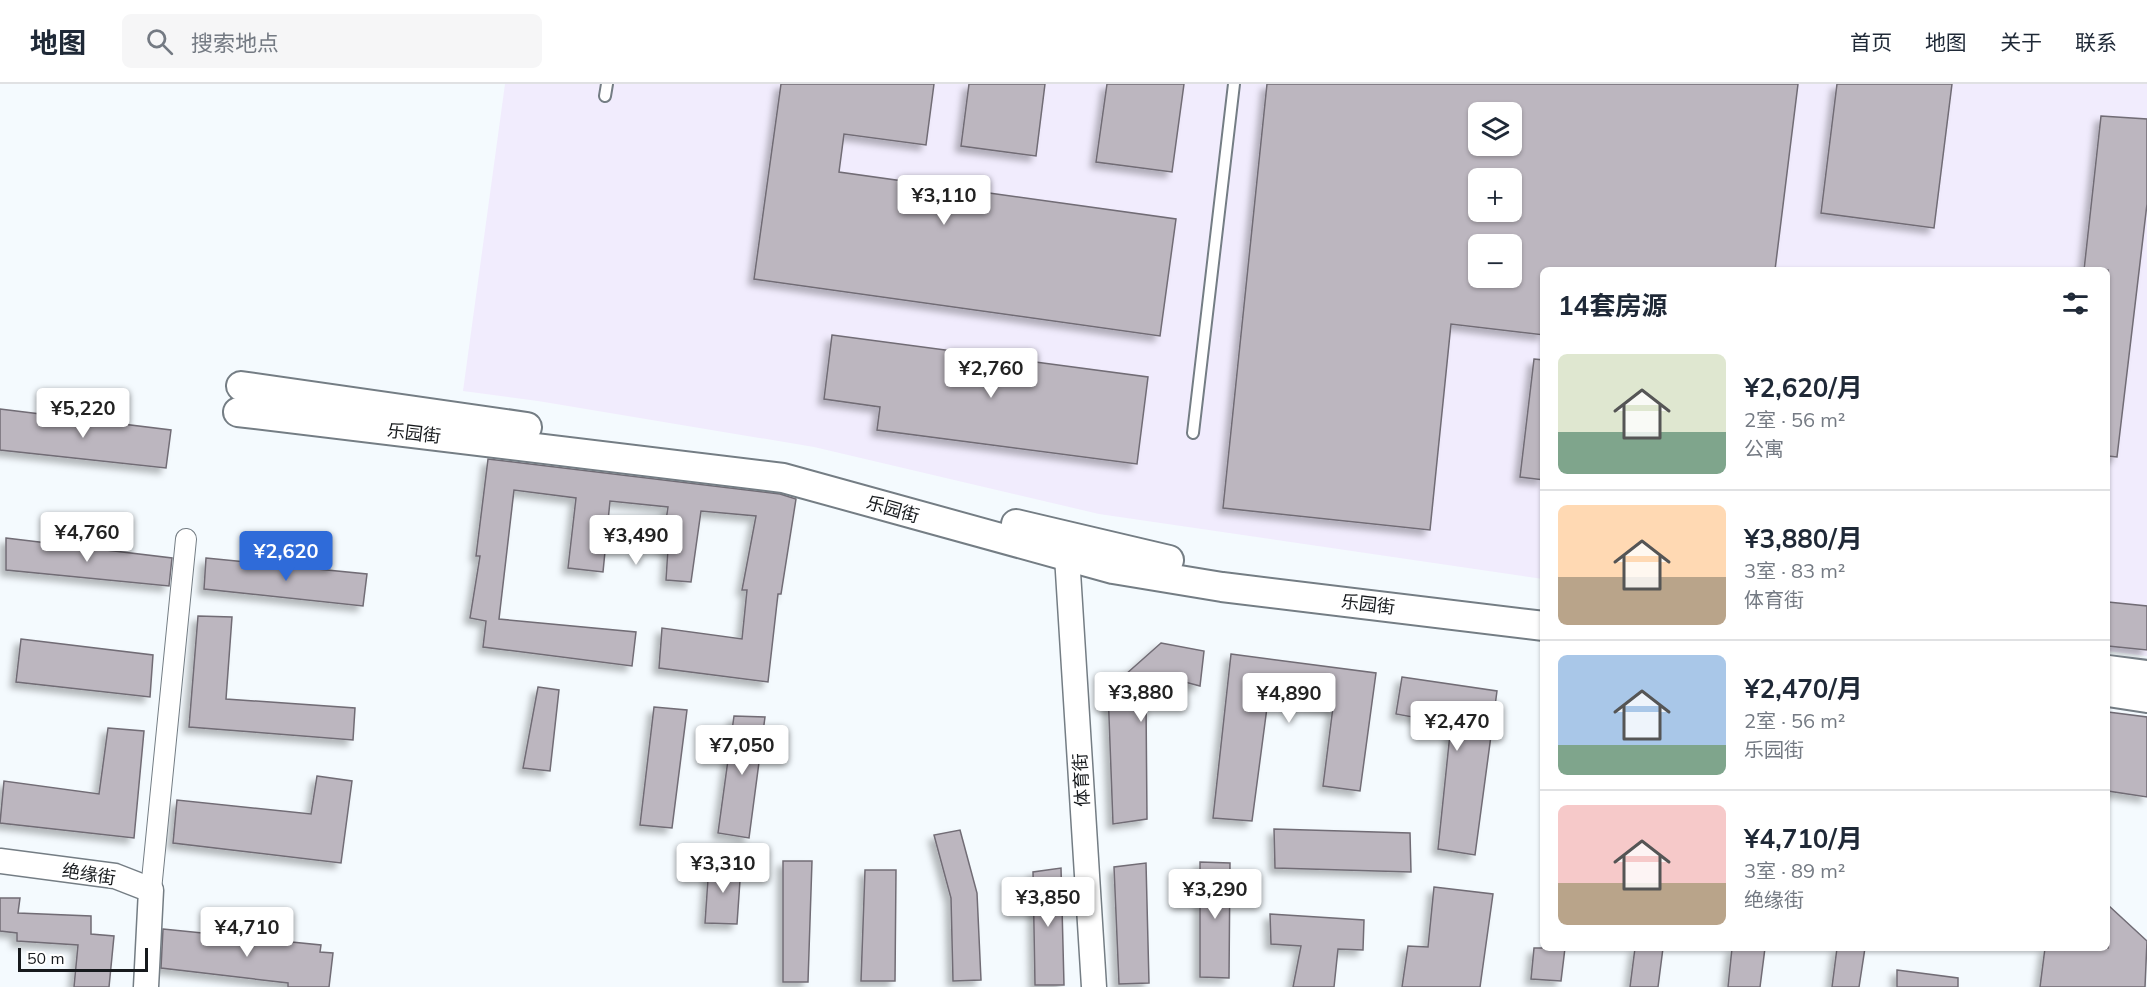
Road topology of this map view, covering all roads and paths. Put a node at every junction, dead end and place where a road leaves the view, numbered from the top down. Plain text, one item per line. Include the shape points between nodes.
1 (607, 84) edge
2 (1234, 84) edge
3 (605, 96) dead end
4 (239, 399) dead end
5 (1192, 433) dead end
6 (186, 539) dead end
7 (1067, 547) junction
8 (1540, 606) edge
9 (1540, 626) edge
10 (2110, 670) edge
11 (2147, 675) edge
12 (2110, 692) edge
13 (2147, 698) edge
14 (0, 861) edge
15 (151, 890) junction
16 (146, 987) edge
17 (1094, 987) edge

1 - 3 lane
2 - 5 lane
4 - 7 main road, 乐园街 via 783,478
6 - 15 street
7 - 8 main road, 乐园街
7 - 9 main road, 乐园街 via 1113,569 1191,583
7 - 17 street, 体育街
10 - 11 main road
12 - 13 main road
14 - 15 street, 绝缘街 via 115,876
15 - 16 street

